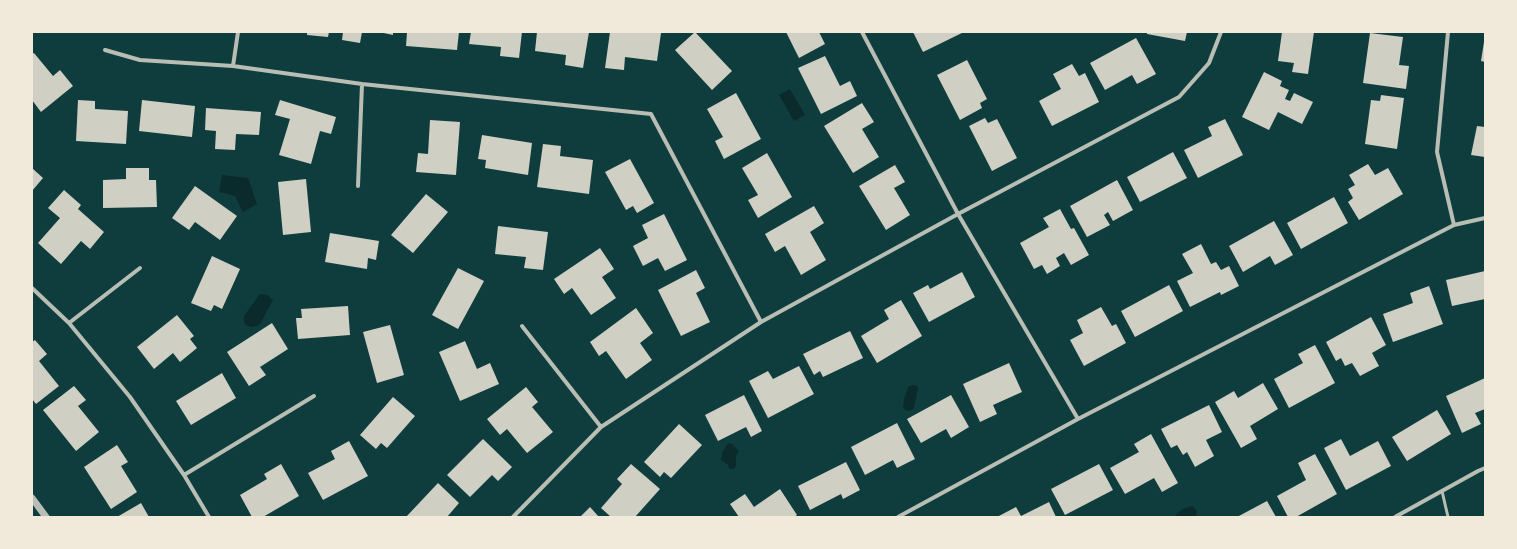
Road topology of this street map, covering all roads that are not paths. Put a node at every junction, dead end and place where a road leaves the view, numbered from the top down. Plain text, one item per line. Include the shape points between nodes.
1 (238, 32) edge
2 (862, 32) edge
3 (1221, 32) edge
4 (1448, 32) edge
5 (105, 50) dead end
6 (233, 66) junction
7 (362, 84) junction
8 (358, 186) dead end
9 (958, 214) junction
10 (1485, 218) edge
11 (1454, 225) junction
12 (140, 268) dead end
13 (32, 288) edge
14 (69, 322) junction
15 (761, 322) junction
16 (522, 326) dead end
17 (314, 396) dead end
18 (1078, 419) junction
19 (601, 427) junction
20 (1485, 468) edge
21 (184, 475) junction
22 (1442, 491) junction
23 (32, 498) edge
24 (46, 517) edge
25 (209, 517) edge
26 (513, 517) edge
27 (898, 517) edge
28 (1396, 517) edge
29 (1448, 517) edge

1 - 6 street
2 - 9 street
3 - 9 street via 1208,63 1179,97
4 - 11 street via 1437,152
5 - 6 street via 140,60
6 - 7 street
7 - 8 street
7 - 15 street via 651,114
9 - 15 street
9 - 18 street
10 - 11 street
11 - 18 street
12 - 14 street
13 - 14 street
14 - 21 street via 130,397
15 - 19 street
16 - 19 street
17 - 21 street
18 - 27 street
19 - 26 street
20 - 22 street
21 - 25 street
22 - 28 street
22 - 29 lane
23 - 24 street

